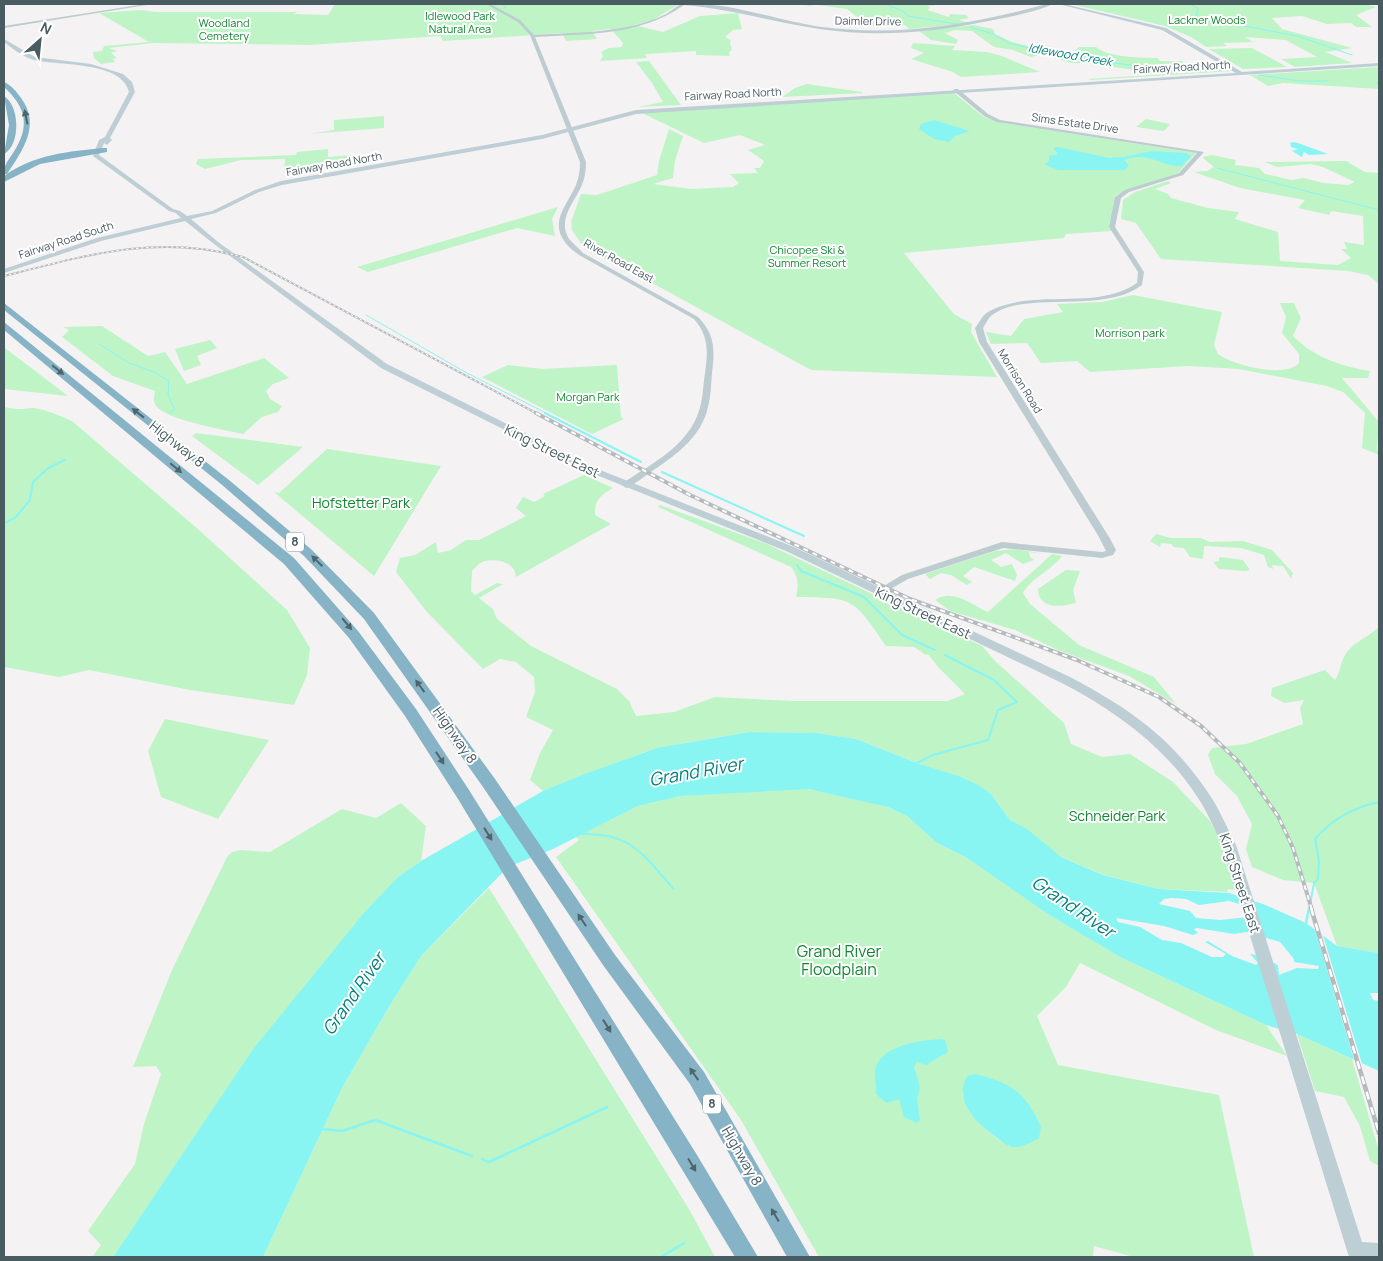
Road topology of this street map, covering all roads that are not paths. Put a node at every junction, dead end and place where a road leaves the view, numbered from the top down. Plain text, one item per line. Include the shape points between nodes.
1 (152, 4) edge
2 (488, 4) edge
3 (683, 4) edge
4 (1051, 4) edge
5 (1060, 4) edge
6 (4, 27) edge
7 (533, 36) junction
8 (4, 40) edge
9 (1379, 65) edge
10 (1364, 66) junction
11 (1233, 69) junction
12 (1254, 72) junction
13 (1241, 73) junction
14 (4, 84) edge
15 (956, 90) junction
16 (4, 98) edge
17 (569, 130) junction
18 (27, 134) junction
19 (29, 148) dead end
20 (4, 152) edge
21 (100, 152) junction
22 (1201, 152) joint
23 (38, 153) dead end
24 (4, 172) edge
25 (4, 180) edge
26 (182, 219) junction
27 (4, 271) edge
28 (4, 306) edge
29 (4, 326) edge
30 (626, 485) junction
31 (880, 592) junction
32 (582, 985) joint
33 (1379, 1252) edge
34 (1357, 1254) edge
35 (747, 1257) edge
36 (800, 1257) edge

1 - 6 street
2 - 7 street, River Road East via 519,21
3 - 4 street, Daimler Drive via 716,7 823,28 866,31 948,28
3 - 7 street via 654,21 626,28
5 - 11 main road via 1164,29
7 - 17 street, River Road East
8 - 21 main road via 32,57 79,62 102,69 120,80 126,87 107,138 109,140
9 - 10 main road, Fairway Road North
10 - 12 main road, Fairway Road North
10 - 13 main road, Fairway Road North
11 - 12 main road
11 - 13 main road
12 - 13 main road, Fairway Road North
13 - 15 main road, Fairway Road North
18 -> 14 highway via 24,107
15 - 17 main road, Fairway Road North via 657,109 618,115
15 - 22 street, Sims Estate Drive via 986,115 999,121
16 - 20 highway via 14,122
17 - 26 main road, Fairway Road North via 501,145 300,179 271,186
17 - 30 street, River Road East via 584,168 563,215 560,228 565,239 581,254 696,318 709,333 711,341 705,403 697,426 680,446
18 - 19 highway
18 - 24 highway via 21,149
21 - 23 highway
21 - 25 highway via 24,167
21 - 26 main road, King Street East
22 - 31 street, Morrison Road via 1181,174 1127,191 1118,197 1112,227 1141,272 1140,284 1125,294 1103,299 1006,306 985,318 979,328 983,342 1104,537 1110,553 1102,555 1002,545 905,577
26 - 27 main road, Fairway Road South via 89,242
26 - 30 main road, King Street East via 384,366
36 -> 28 highway, Highway 8 / 8 via 697,1078 609,960 489,783 369,616 308,553 225,482
29 -> 32 highway, Highway 8 / 8 via 288,561 324,597 408,707
30 - 31 main road, King Street East via 764,538
31 - 34 main road, King Street East via 1082,688 1134,721 1164,746 1196,784 1217,818 1237,869
32 -> 35 highway, Highway 8 / 8
33 - 34 main road

